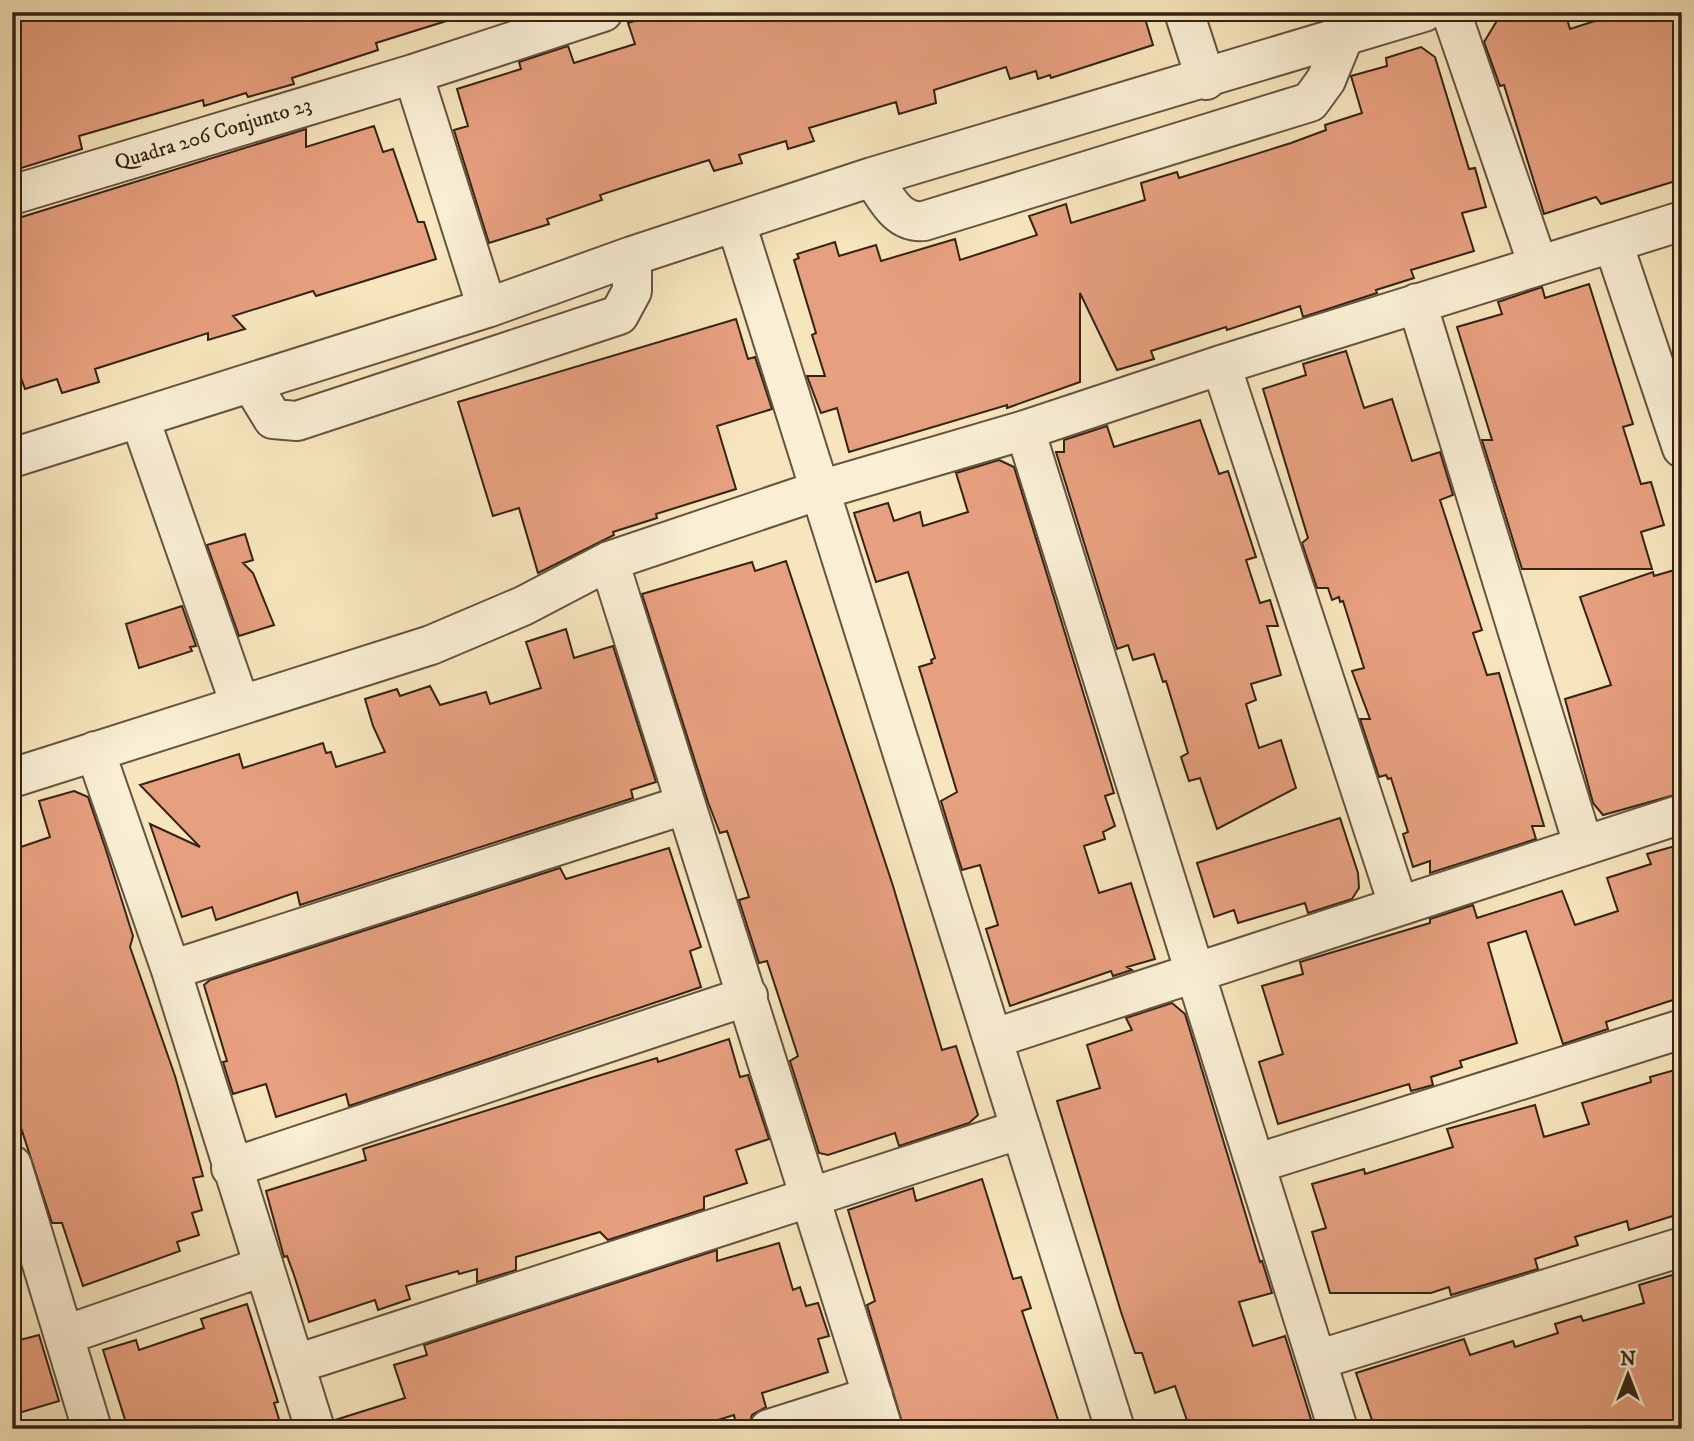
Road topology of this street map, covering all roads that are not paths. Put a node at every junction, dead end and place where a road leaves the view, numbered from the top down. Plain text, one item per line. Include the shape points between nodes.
1 (603, 12) edge
2 (1184, 12) edge
3 (1424, 12) edge
4 (1451, 12) edge
5 (528, 24) edge
6 (1344, 36) junction
7 (413, 74) junction
8 (1206, 80) junction
9 (872, 177) junction
10 (12, 195) edge
11 (1682, 221) edge
12 (736, 223) junction
13 (1613, 243) junction
14 (632, 256) junction
15 (1538, 265) junction
16 (1418, 303) junction
17 (488, 308) junction
18 (1221, 365) junction
19 (251, 383) junction
20 (140, 419) junction
21 (1025, 430) junction
22 (1682, 448) edge
23 (12, 458) edge
24 (820, 490) junction
25 (609, 561) junction
26 (240, 704) junction
27 (95, 751) junction
28 (12, 778) edge
29 (684, 805) junction
30 (1682, 814) edge
31 (1583, 844) junction
32 (1398, 904) junction
33 (171, 970) junction
34 (1197, 971) junction
35 (748, 996) junction
36 (1682, 1029) edge
37 (995, 1038) junction
38 (1021, 1129) junction
39 (1255, 1164) junction
40 (12, 1165) edge
41 (231, 1168) junction
42 (809, 1199) junction
43 (23, 1232) edge
44 (1682, 1247) edge
45 (262, 1267) junction
46 (65, 1335) junction
47 (1317, 1360) junction
48 (296, 1364) junction
49 (878, 1412) edge
50 (87, 1427) edge
51 (315, 1429) edge
52 (769, 1429) edge
53 (1115, 1429) edge
54 (1338, 1429) edge

1 - 5 street, Quadra 206 Conjunto 23
2 - 8 street
3 - 6 street
4 - 15 street
5 - 7 street, Quadra 206 Conjunto 23
6 - 8 street
6 - 9 street via 1326,80 1310,102 924,221 901,218
7 - 10 street, Quadra 206 Conjunto 23
7 - 17 street
8 - 9 street
9 - 12 street
11 - 13 street
12 - 14 street
12 - 24 street
13 - 15 street
13 - 22 street
14 - 17 street
14 - 19 street via 632,291 619,315 297,421 273,419
15 - 16 street
16 - 18 street
16 - 31 street
17 - 19 street
18 - 21 street
18 - 32 street
19 - 20 street
20 - 23 street
20 - 26 street
21 - 24 street
21 - 34 street
24 - 25 street
24 - 37 street
25 - 26 street via 523,606 431,645
25 - 29 street
26 - 27 street
27 - 28 street
27 - 33 street
29 - 33 street
29 - 35 street
30 - 31 street
31 - 32 street
32 - 34 street
33 - 41 street
34 - 37 street
34 - 39 street
35 - 41 street
35 - 42 street
36 - 39 street
37 - 38 street
38 - 42 street
38 - 53 street
39 - 47 street
40 - 43 street
41 - 45 street
42 - 48 street
42 - 49 street
43 - 46 street
44 - 47 street
45 - 46 street
45 - 48 street
46 - 50 street
47 - 54 street
48 - 51 street
49 - 52 street

